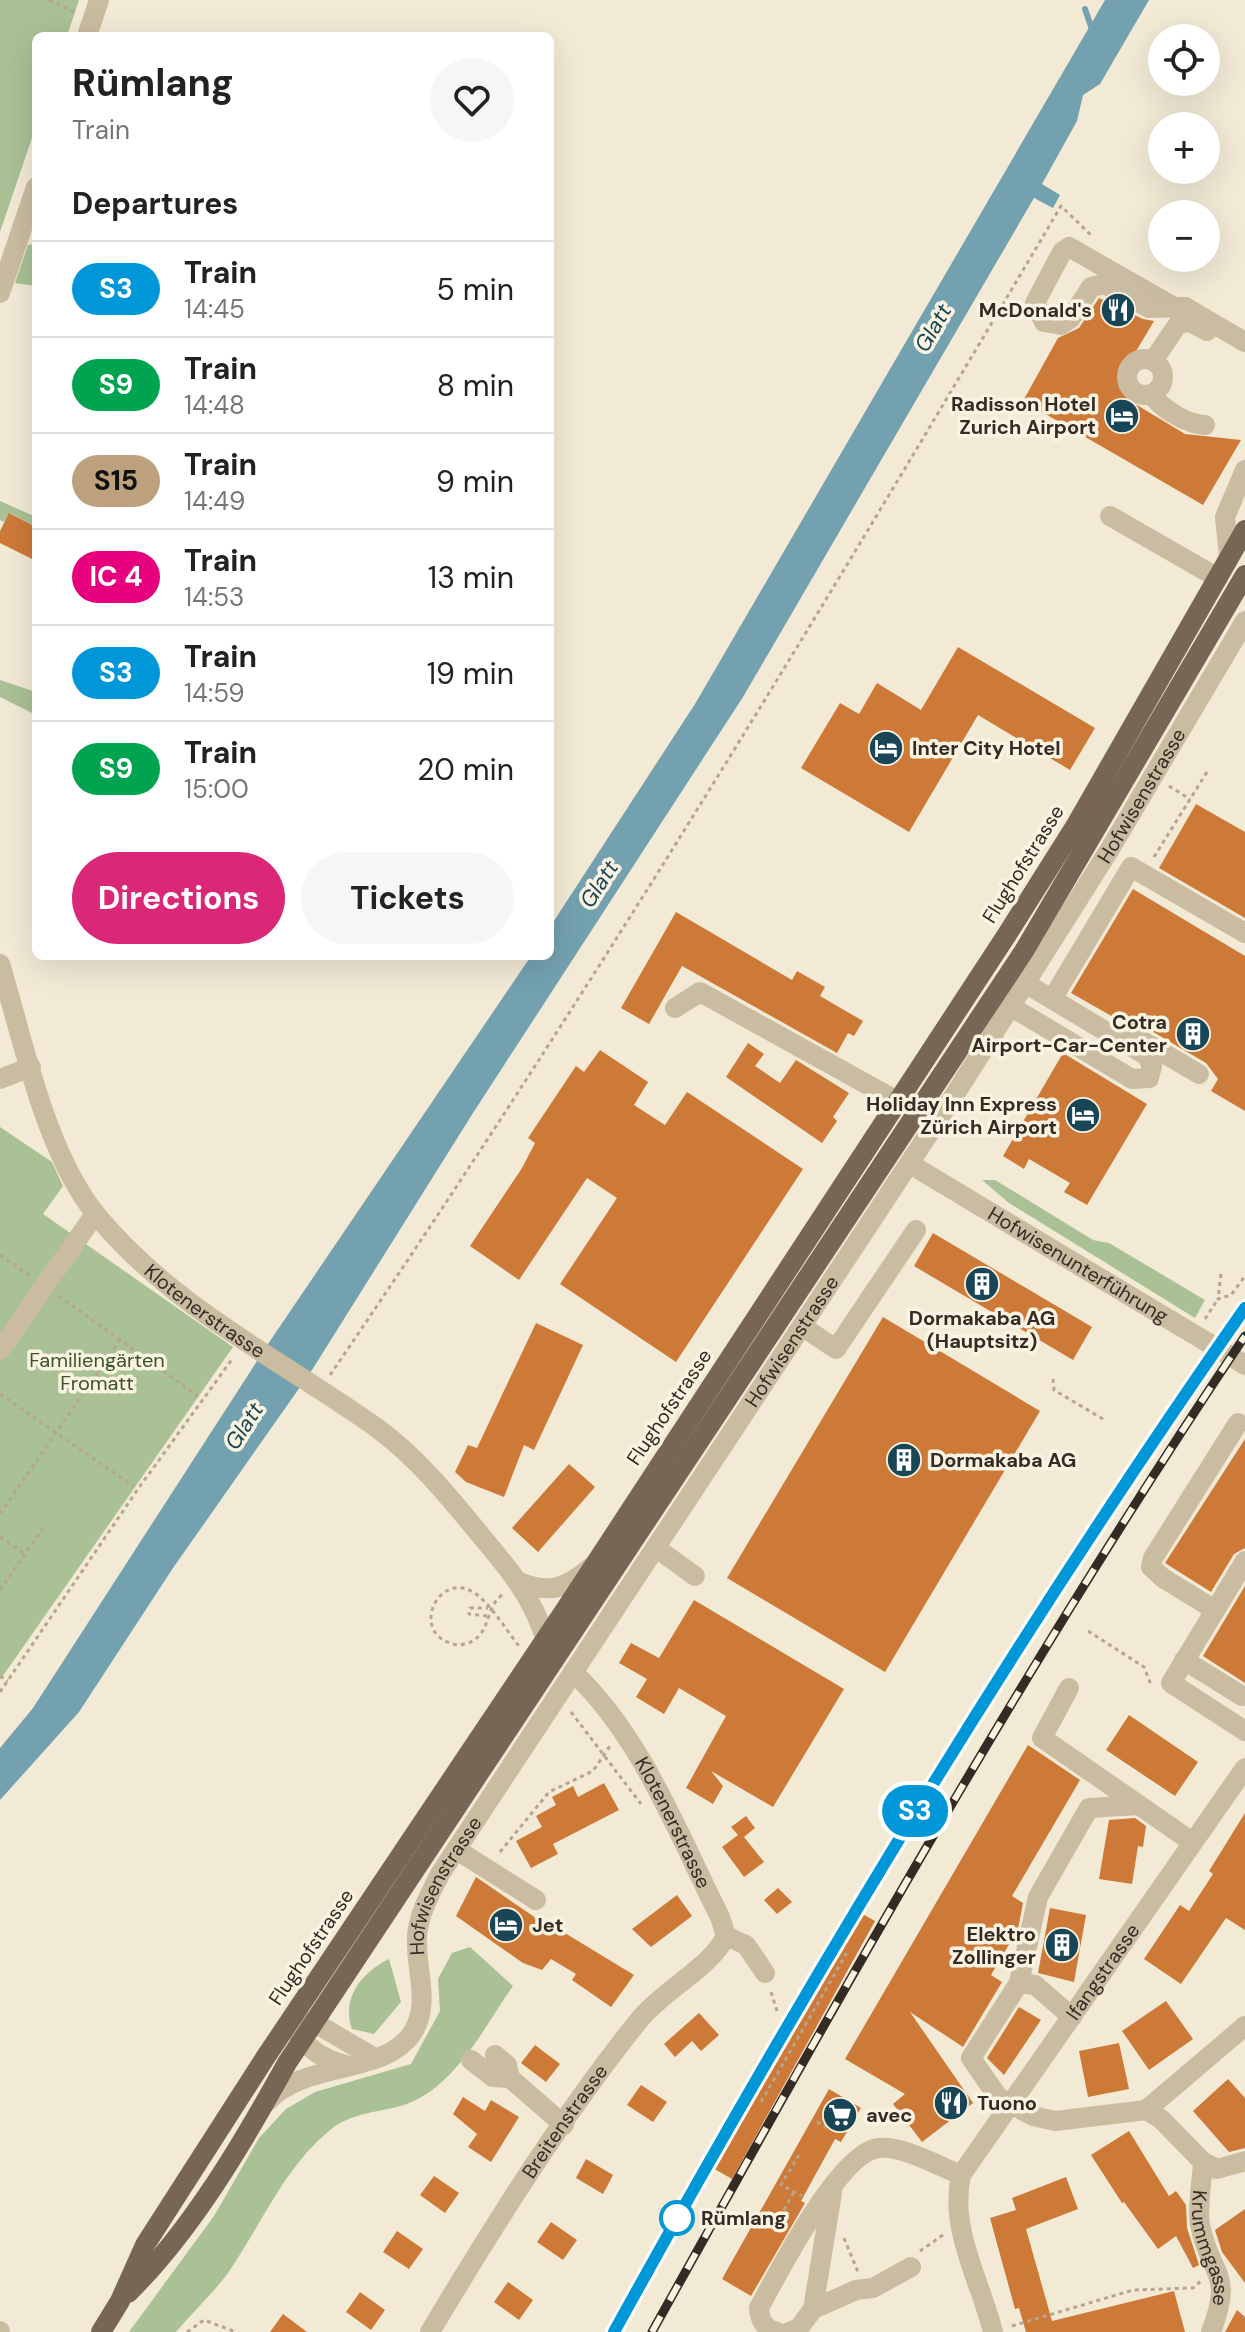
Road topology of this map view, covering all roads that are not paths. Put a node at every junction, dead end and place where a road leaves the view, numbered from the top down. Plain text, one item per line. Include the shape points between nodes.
1 (99, 0) edge
2 (90, 28) edge
3 (32, 199) edge
4 (0, 293) edge
5 (1174, 307) junction
6 (1245, 342) edge
7 (1245, 352) edge
8 (1153, 361) junction
9 (1151, 394) junction
10 (1205, 425) dead end
11 (1245, 470) edge
12 (1110, 516) dead end
13 (1245, 530) edge
14 (1229, 557) junction
15 (1245, 575) edge
16 (1218, 578) junction
17 (1245, 621) edge
18 (1245, 933) edge
19 (0, 964) edge
20 (1028, 978) junction
21 (1057, 991) junction
22 (1010, 1006) junction
23 (675, 1008) dead end
24 (31, 1067) junction
25 (1199, 1074) dead end
26 (0, 1079) edge
27 (899, 1102) junction
28 (910, 1164) junction
29 (95, 1214) junction
30 (916, 1230) dead end
31 (803, 1327) junction
32 (0, 1350) edge
33 (1245, 1365) edge
34 (1238, 1423) dead end
35 (656, 1548) junction
36 (1245, 1561) edge
37 (590, 1568) junction
38 (695, 1576) dead end
39 (519, 1582) junction
40 (1215, 1610) junction
41 (545, 1638) junction
42 (1184, 1660) junction
43 (573, 1672) junction
44 (1069, 1688) dead end
45 (1242, 1696) dead end
46 (1245, 1731) edge
47 (1242, 1778) edge
48 (1139, 1805) junction
49 (1192, 1842) junction
50 (457, 1850) junction
51 (536, 1900) dead end
52 (726, 1936) junction
53 (765, 1973) road end
54 (1019, 1983) junction
55 (1072, 2017) junction
56 (291, 2021) junction
57 (315, 2023) junction
58 (1245, 2026) edge
59 (303, 2041) junction
60 (495, 2055) dead end
61 (373, 2057) junction
62 (471, 2060) dead end
63 (346, 2065) junction
64 (510, 2078) junction
65 (1014, 2104) junction
66 (263, 2107) junction
67 (1146, 2110) junction
68 (564, 2125) junction
69 (1245, 2161) edge
70 (1203, 2162) junction
71 (961, 2175) junction
72 (833, 2187) junction
73 (911, 2267) road end
74 (120, 2301) junction
75 (813, 2309) junction
76 (999, 2330) edge
77 (101, 2332) edge
78 (430, 2332) edge
79 (777, 2332) edge
80 (789, 2332) edge
81 (1211, 2332) edge

1 - 2 street
3 - 4 street
5 - 5 street via 1149,308 1102,283 1091,287 1065,324 1044,322 1035,303 1069,247
5 - 6 street via 1188,308
7 - 8 street via 1185,321
8 - 9 street via 1163,378
8 - 9 street via 1136,362 1127,376 1135,391
9 - 10 street via 1184,419
11 - 14 street via 1225,517
12 - 16 street
13 - 14 main road, Flughofstrasse
14 - 16 main road, Flughofstrasse
15 - 57 main road, Flughofstrasse via 1024,951
16 - 27 main road, Flughofstrasse via 1076,825
17 - 20 street, Hofwisenstrasse
18 - 21 street via 1131,867
19 - 24 street, Klotenerstrasse
20 - 21 street
20 - 22 street, Hofwisenstrasse
20 - 22 street via 1147,1056 1152,1066 1149,1078 1132,1079
21 - 25 street
22 - 28 street, Hofwisenstrasse
23 - 27 street via 700,992
24 - 26 street
24 - 29 street, Klotenerstrasse via 55,1137
27 - 37 main road, Flughofstrasse
28 - 31 street, Hofwisenstrasse
28 - 33 street, Hofwisenunterführung
29 - 32 street
29 - 39 street, Klotenerstrasse via 165,1285 379,1430 418,1463
30 - 31 street via 836,1349
31 - 35 street, Hofwisenstrasse
34 - 40 street via 1151,1567
35 - 38 street
35 - 43 street, Hofwisenstrasse
36 - 40 street
37 - 39 street via 557,1590
37 - 41 main road, Flughofstrasse
39 - 41 street, Klotenerstrasse
40 - 42 street
41 - 56 main road, Flughofstrasse
42 - 45 street
42 - 46 street via 1171,1683
43 - 50 street, Hofwisenstrasse
43 - 52 street, Klotenerstrasse via 623,1728
44 - 48 street via 1042,1738
47 - 49 street, Ifangstrasse
48 - 49 street
48 - 54 street via 1089,1808 1038,1897
49 - 55 street, Ifangstrasse
50 - 51 street
50 - 61 street, Hofwisenstrasse via 423,1907 417,1936 422,2000 418,2021 402,2044
52 - 53 street, Klotenerstrasse via 746,1945
52 - 68 street, Breitenstrasse via 718,1954 674,1984 638,2021
54 - 55 street via 1035,1985
54 - 65 street via 971,2058 998,2097
55 - 65 street, Ifangstrasse
56 - 57 street
56 - 59 street
56 - 74 main road, Flughofstrasse via 145,2245
57 - 59 main road, Flughofstrasse
57 - 61 street
58 - 67 street
59 - 63 street via 323,2058
59 - 66 main road, Flughofstrasse
60 - 64 street via 507,2065
61 - 63 street, Hofwisenstrasse
62 - 64 street via 493,2077
63 - 66 street, Hofwisenstrasse via 291,2082
64 - 68 street
65 - 67 street via 1055,2121
65 - 71 street, Ifangstrasse
66 - 74 main road, Flughofstrasse via 164,2256
67 - 70 street
68 - 78 street, Breitenstrasse
69 - 70 street via 1217,2169
70 - 81 street, Krummgasse via 1200,2224 1222,2301
71 - 72 street via 877,2148 848,2164
71 - 76 street via 958,2219
72 - 75 street
72 - 79 street via 759,2308 768,2330
73 - 75 street via 873,2288
74 - 77 main road, Flughofstrasse
75 - 80 street via 799,2328

